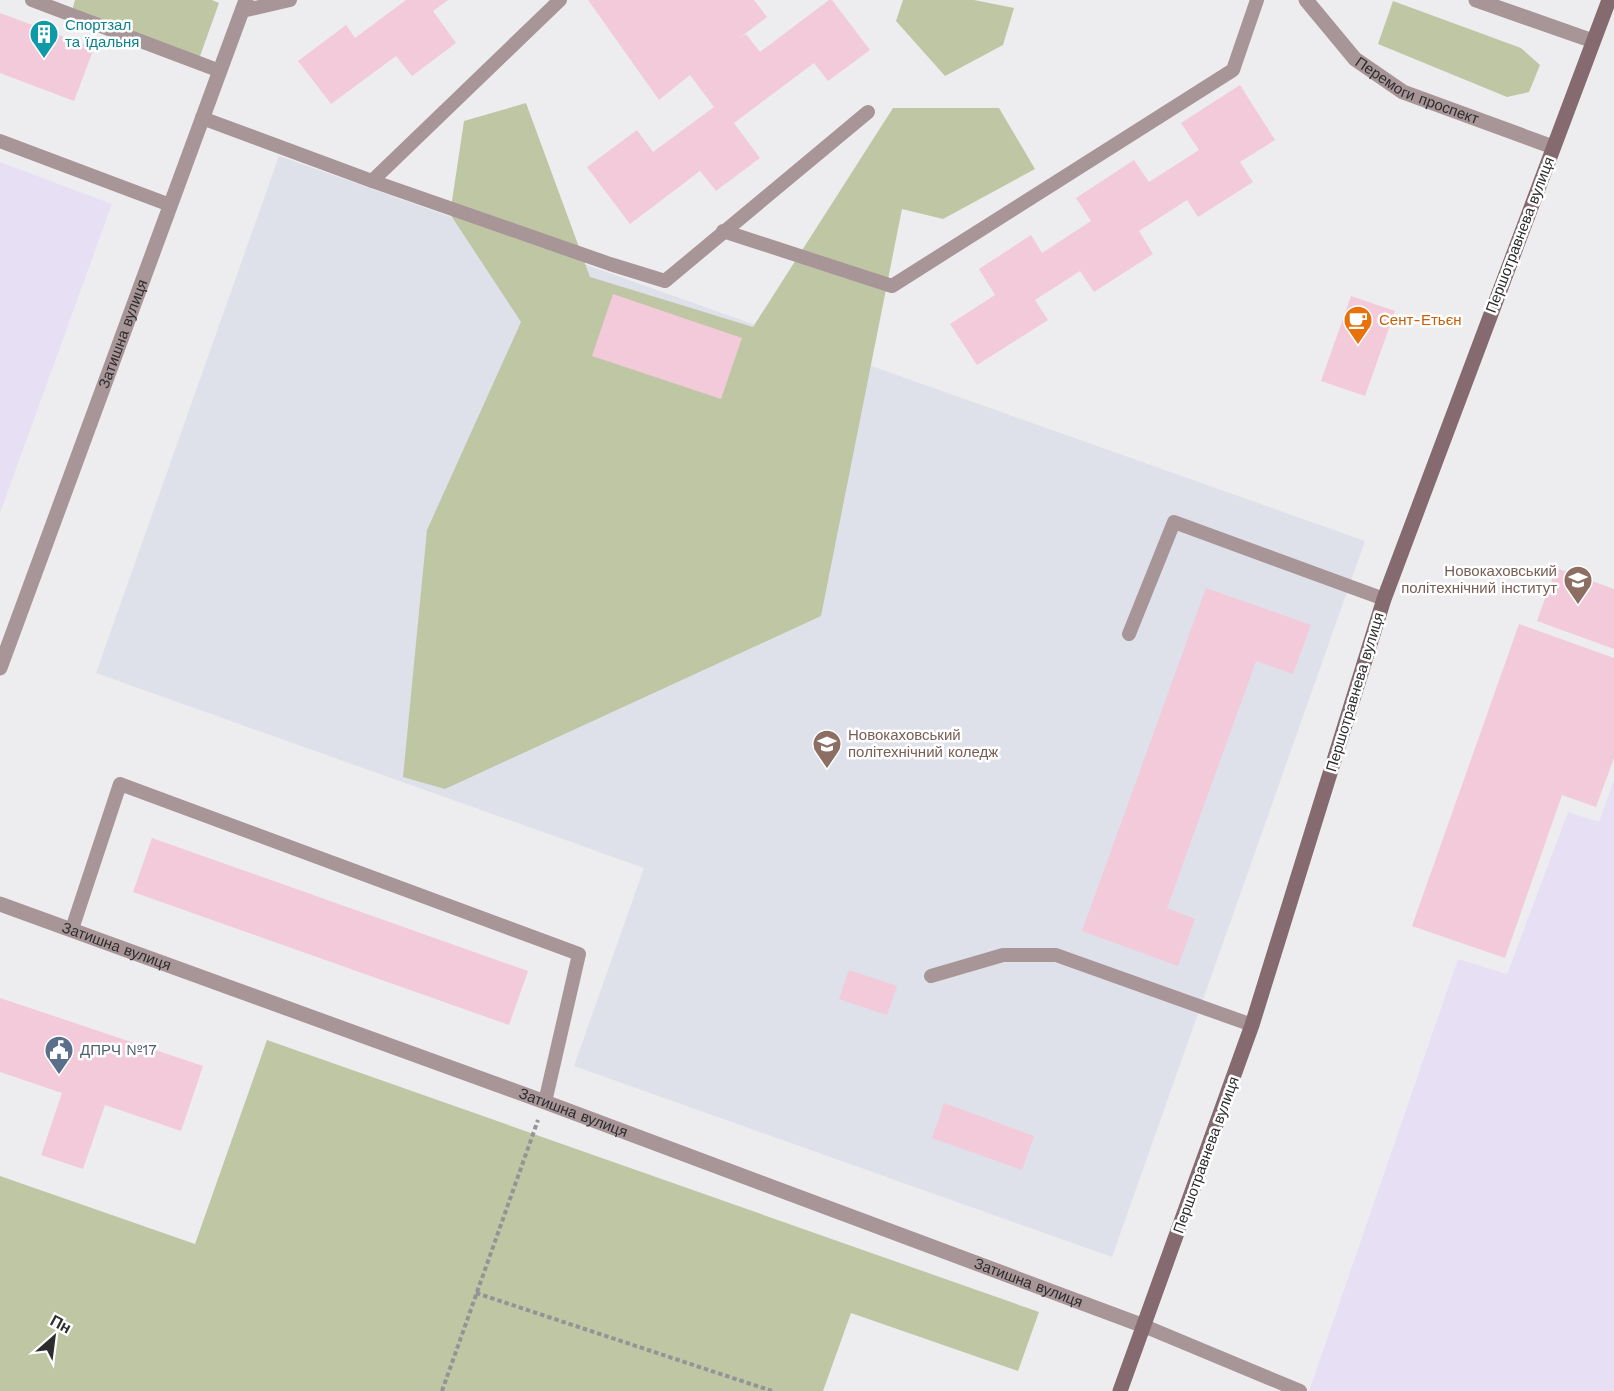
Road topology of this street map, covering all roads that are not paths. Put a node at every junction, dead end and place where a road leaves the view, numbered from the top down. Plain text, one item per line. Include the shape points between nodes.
1 (32, 0) edge
2 (290, 0) edge
3 (560, 0) edge
4 (1257, 0) edge
5 (1306, 0) edge
6 (1476, 0) edge
7 (1609, 0) edge
8 (244, 6) edge
9 (1593, 41) junction
10 (220, 70) junction
11 (868, 112) dead end
12 (202, 118) junction
13 (0, 141) edge
14 (1553, 147) junction
15 (372, 181) junction
16 (170, 205) junction
17 (723, 231) junction
18 (1384, 599) junction
19 (1129, 634) dead end
20 (0, 668) edge
21 (0, 904) edge
22 (72, 930) junction
23 (931, 976) dead end
24 (1252, 1025) junction
25 (545, 1102) junction
26 (1144, 1326) junction
27 (1120, 1391) edge
28 (1300, 1391) edge

1 - 10 lane
2 - 8 lane
3 - 15 lane
4 - 17 lane via 1233,70 891,286
5 - 14 street, Перемоги проспект via 1355,59 1403,92
6 - 9 street
7 - 9 street, Першотравнева вулиця
8 - 10 street, Затишна вулиця
9 - 14 street, Першотравнева вулиця
10 - 12 street, Затишна вулиця
11 - 17 lane
12 - 15 lane
12 - 16 street, Затишна вулиця
13 - 16 lane
14 - 18 street, Першотравнева вулиця
15 - 17 lane via 665,281
16 - 20 street, Затишна вулиця
18 - 19 lane via 1174,522
18 - 24 street, Першотравнева вулиця
21 - 22 street, Затишна вулиця
22 - 25 street, Затишна вулиця
22 - 25 lane via 120,784 579,954
23 - 24 lane via 1003,955 1056,955
24 - 26 street, Першотравнева вулиця
25 - 26 street, Затишна вулиця
26 - 27 street, Першотравнева вулиця
26 - 28 lane

